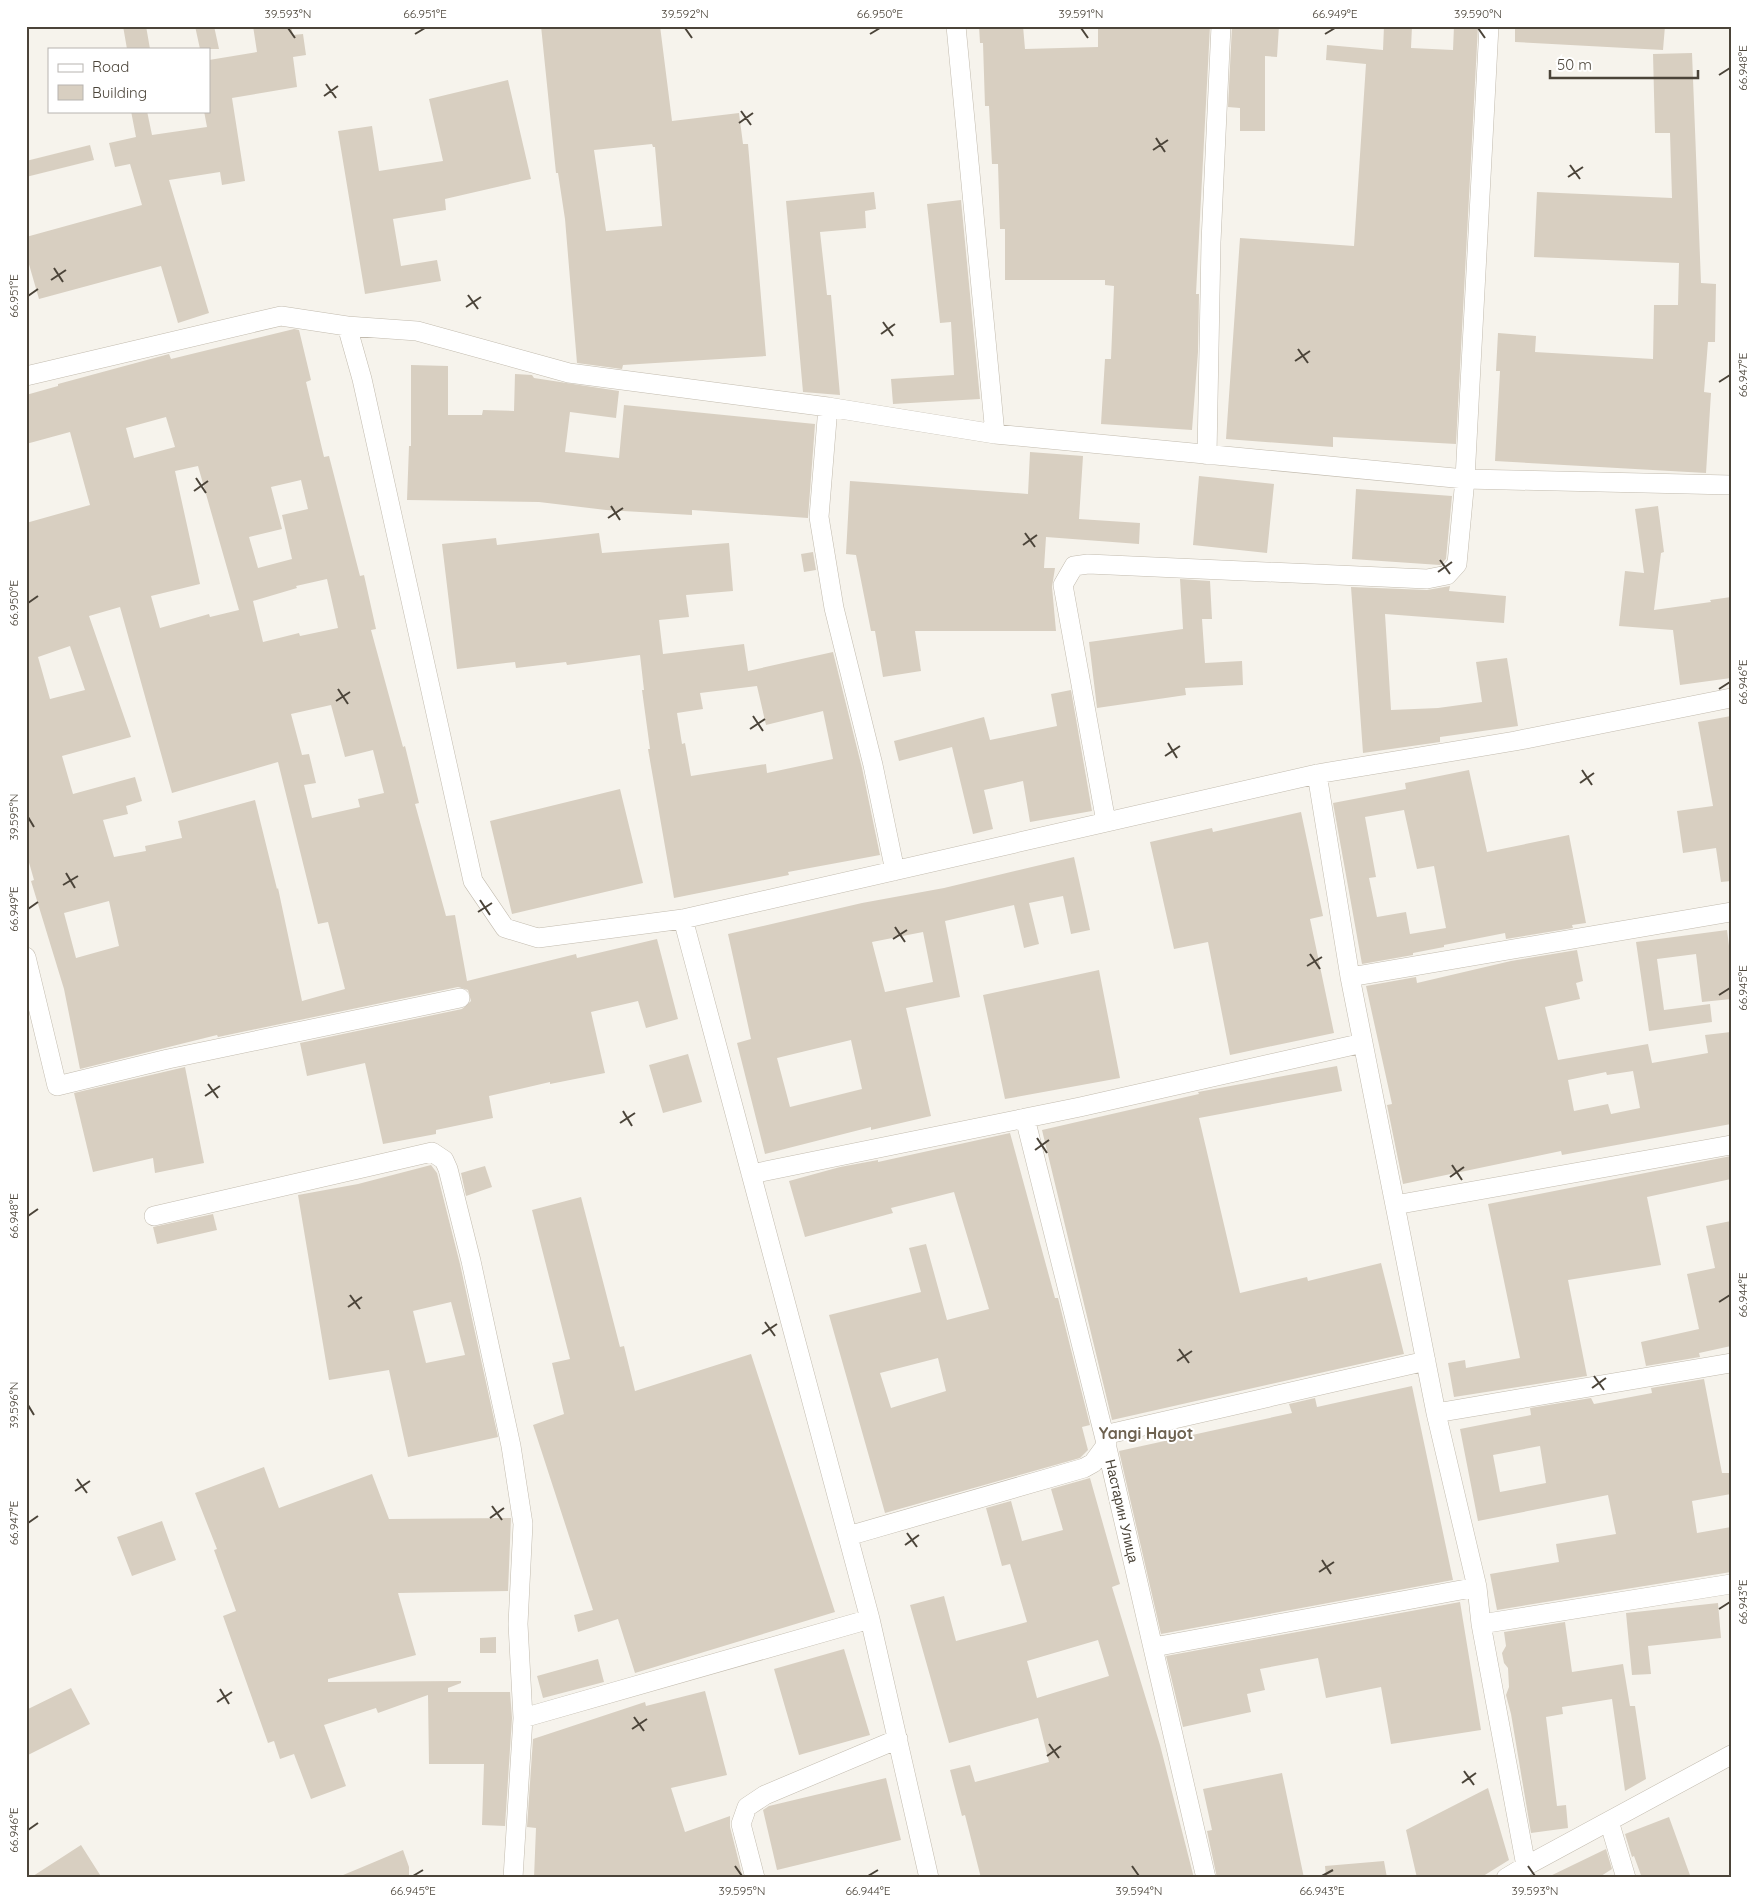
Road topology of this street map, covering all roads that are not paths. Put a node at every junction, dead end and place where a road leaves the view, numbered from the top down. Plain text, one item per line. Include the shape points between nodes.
1 (956, 26) edge
2 (1220, 26) edge
3 (1489, 26) edge
4 (347, 326) junction
5 (26, 376) edge
6 (828, 407) junction
7 (995, 434) junction
8 (1207, 455) junction
9 (1465, 479) junction
10 (1731, 485) edge
11 (1731, 698) edge
12 (1317, 774) junction
13 (1106, 822) junction
14 (894, 871) junction
15 (1731, 912) edge
16 (683, 919) junction
17 (26, 957) edge
18 (1350, 977) junction
19 (460, 998) dead end
20 (1363, 1043) junction
21 (1025, 1118) junction
22 (1731, 1146) edge
23 (751, 1174) junction
24 (1395, 1205) junction
25 (154, 1216) dead end
26 (1426, 1361) junction
27 (1731, 1363) edge
28 (1436, 1413) junction
29 (1105, 1439) junction
30 (848, 1536) junction
31 (1731, 1584) edge
32 (1478, 1587) junction
33 (870, 1619) junction
34 (1481, 1624) junction
35 (1154, 1647) junction
36 (523, 1718) junction
37 (898, 1739) junction
38 (1731, 1755) edge
39 (1609, 1821) junction
40 (1526, 1866) junction
41 (513, 1878) edge
42 (755, 1878) edge
43 (929, 1878) edge
44 (1206, 1878) edge
45 (1506, 1878) edge
46 (1626, 1878) edge

1 - 7 street
2 - 8 street
3 - 9 street
4 - 5 street via 281,316
4 - 6 street via 417,331 569,373
4 - 16 street via 362,379 474,881 505,928 538,938
6 - 7 street
6 - 14 street via 819,517 834,608 873,765
7 - 8 street
8 - 9 street
9 - 10 street
9 - 13 street via 1457,564 1447,575 1427,579 1088,564 1074,566 1063,585
11 - 12 street via 1515,741
12 - 13 street
12 - 18 street
13 - 14 street
14 - 16 street
15 - 18 street
16 - 23 street
17 - 19 street via 57,1086 168,1059
18 - 20 street
20 - 21 street
20 - 24 street
21 - 23 street
21 - 29 street, Настарин Улица
22 - 24 street
23 - 30 street
24 - 26 street
25 - 36 street via 432,1152 444,1160 471,1261 511,1446 523,1524 518,1624
26 - 28 street
26 - 29 street
27 - 28 street
28 - 32 street
29 - 30 street via 1093,1463 1084,1468
29 - 35 street, Настарин Улица
30 - 33 street
31 - 34 street
32 - 34 street
32 - 35 street
33 - 36 street
33 - 37 street
34 - 40 street
35 - 44 street, Настарин Улица
36 - 41 street
37 - 42 street via 764,1795 747,1807 741,1824
37 - 43 street
38 - 39 street
39 - 40 street
39 - 46 street
40 - 45 street

